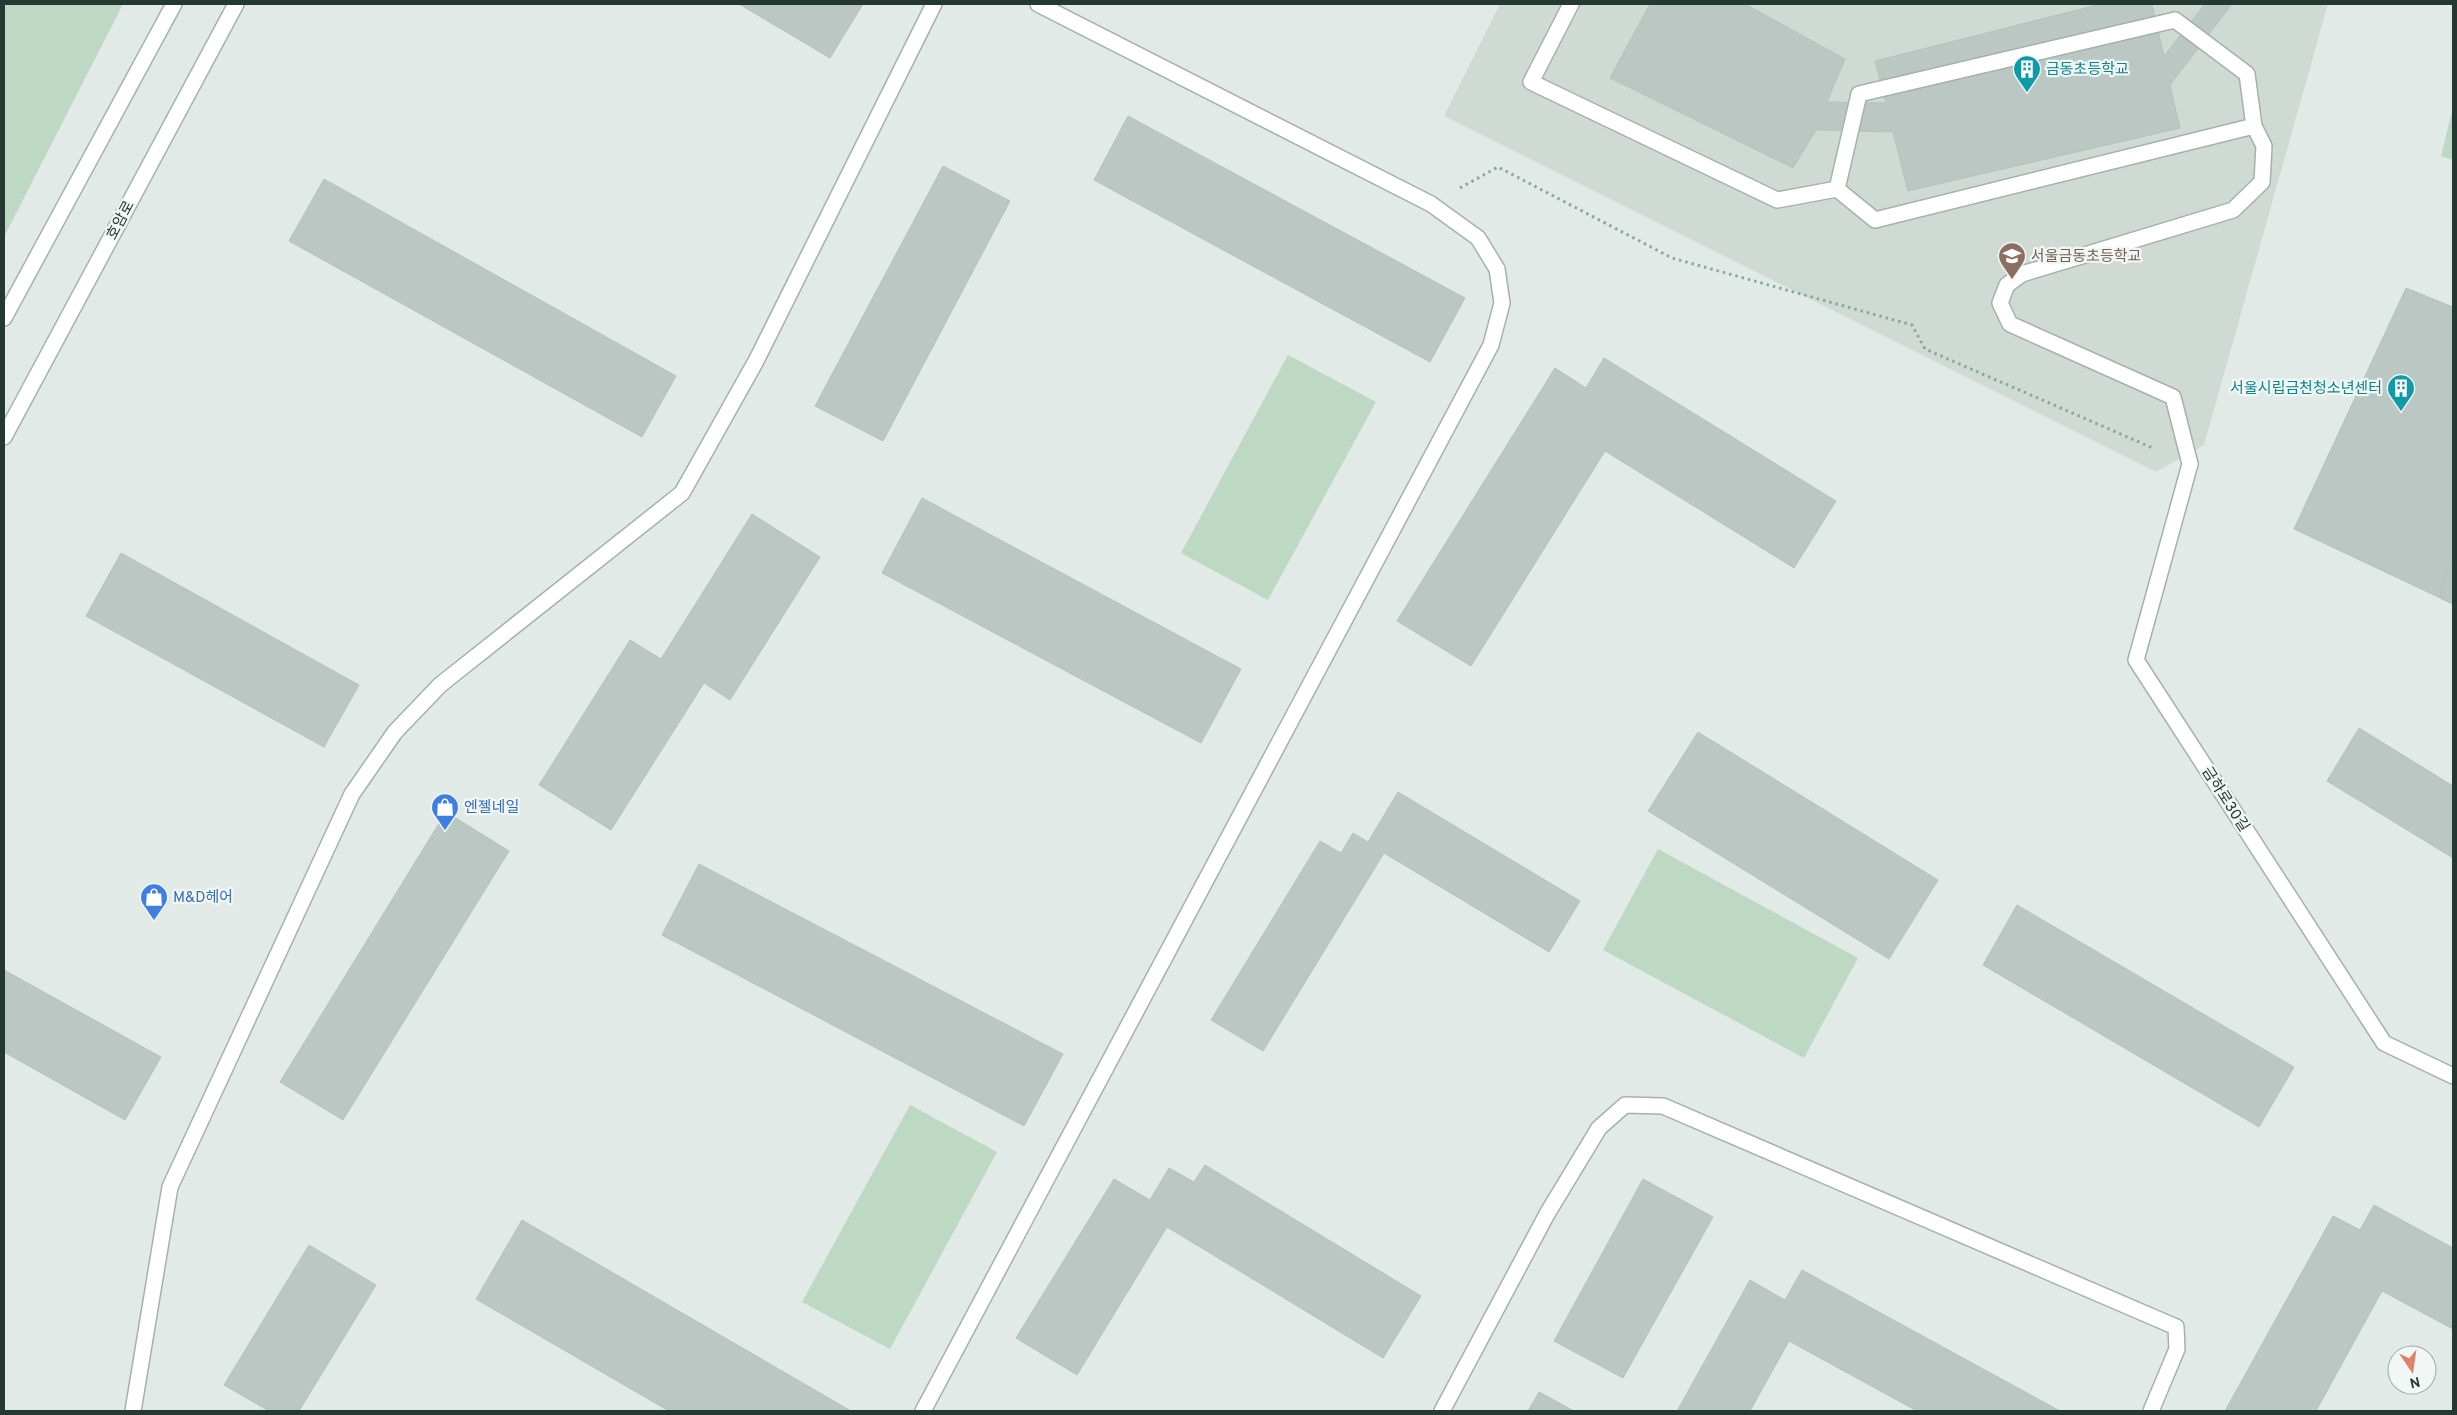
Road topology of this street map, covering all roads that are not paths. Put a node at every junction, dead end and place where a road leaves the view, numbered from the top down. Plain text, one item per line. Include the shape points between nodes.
1 (174, 4) edge
2 (236, 4) edge
3 (934, 4) edge
4 (1038, 4) edge
5 (1571, 4) edge
6 (2254, 126) junction
7 (1837, 189) junction
8 (4, 318) edge
9 (4, 437) edge
10 (2453, 1076) edge
11 (133, 1411) edge
12 (922, 1411) edge
13 (1442, 1411) edge
14 (2151, 1411) edge

1 - 8 street
2 - 9 street, 호암로
3 - 11 street via 756,361 682,494 440,685 395,732 352,794 170,1187
4 - 12 street via 1431,204 1478,238 1497,269 1502,303 1491,345
5 - 7 street via 1532,82 1777,200
6 - 7 street via 1875,220
6 - 7 street via 2247,74 2175,20 1859,94
6 - 10 street, 금하로30길 via 2264,146 2262,182 2232,210 2022,274 2007,285 2000,303 2010,324 2173,397 2190,464 2136,660 2384,1044
13 - 14 street via 1547,1214 1599,1128 1625,1105 1663,1106 2176,1327 2177,1349

